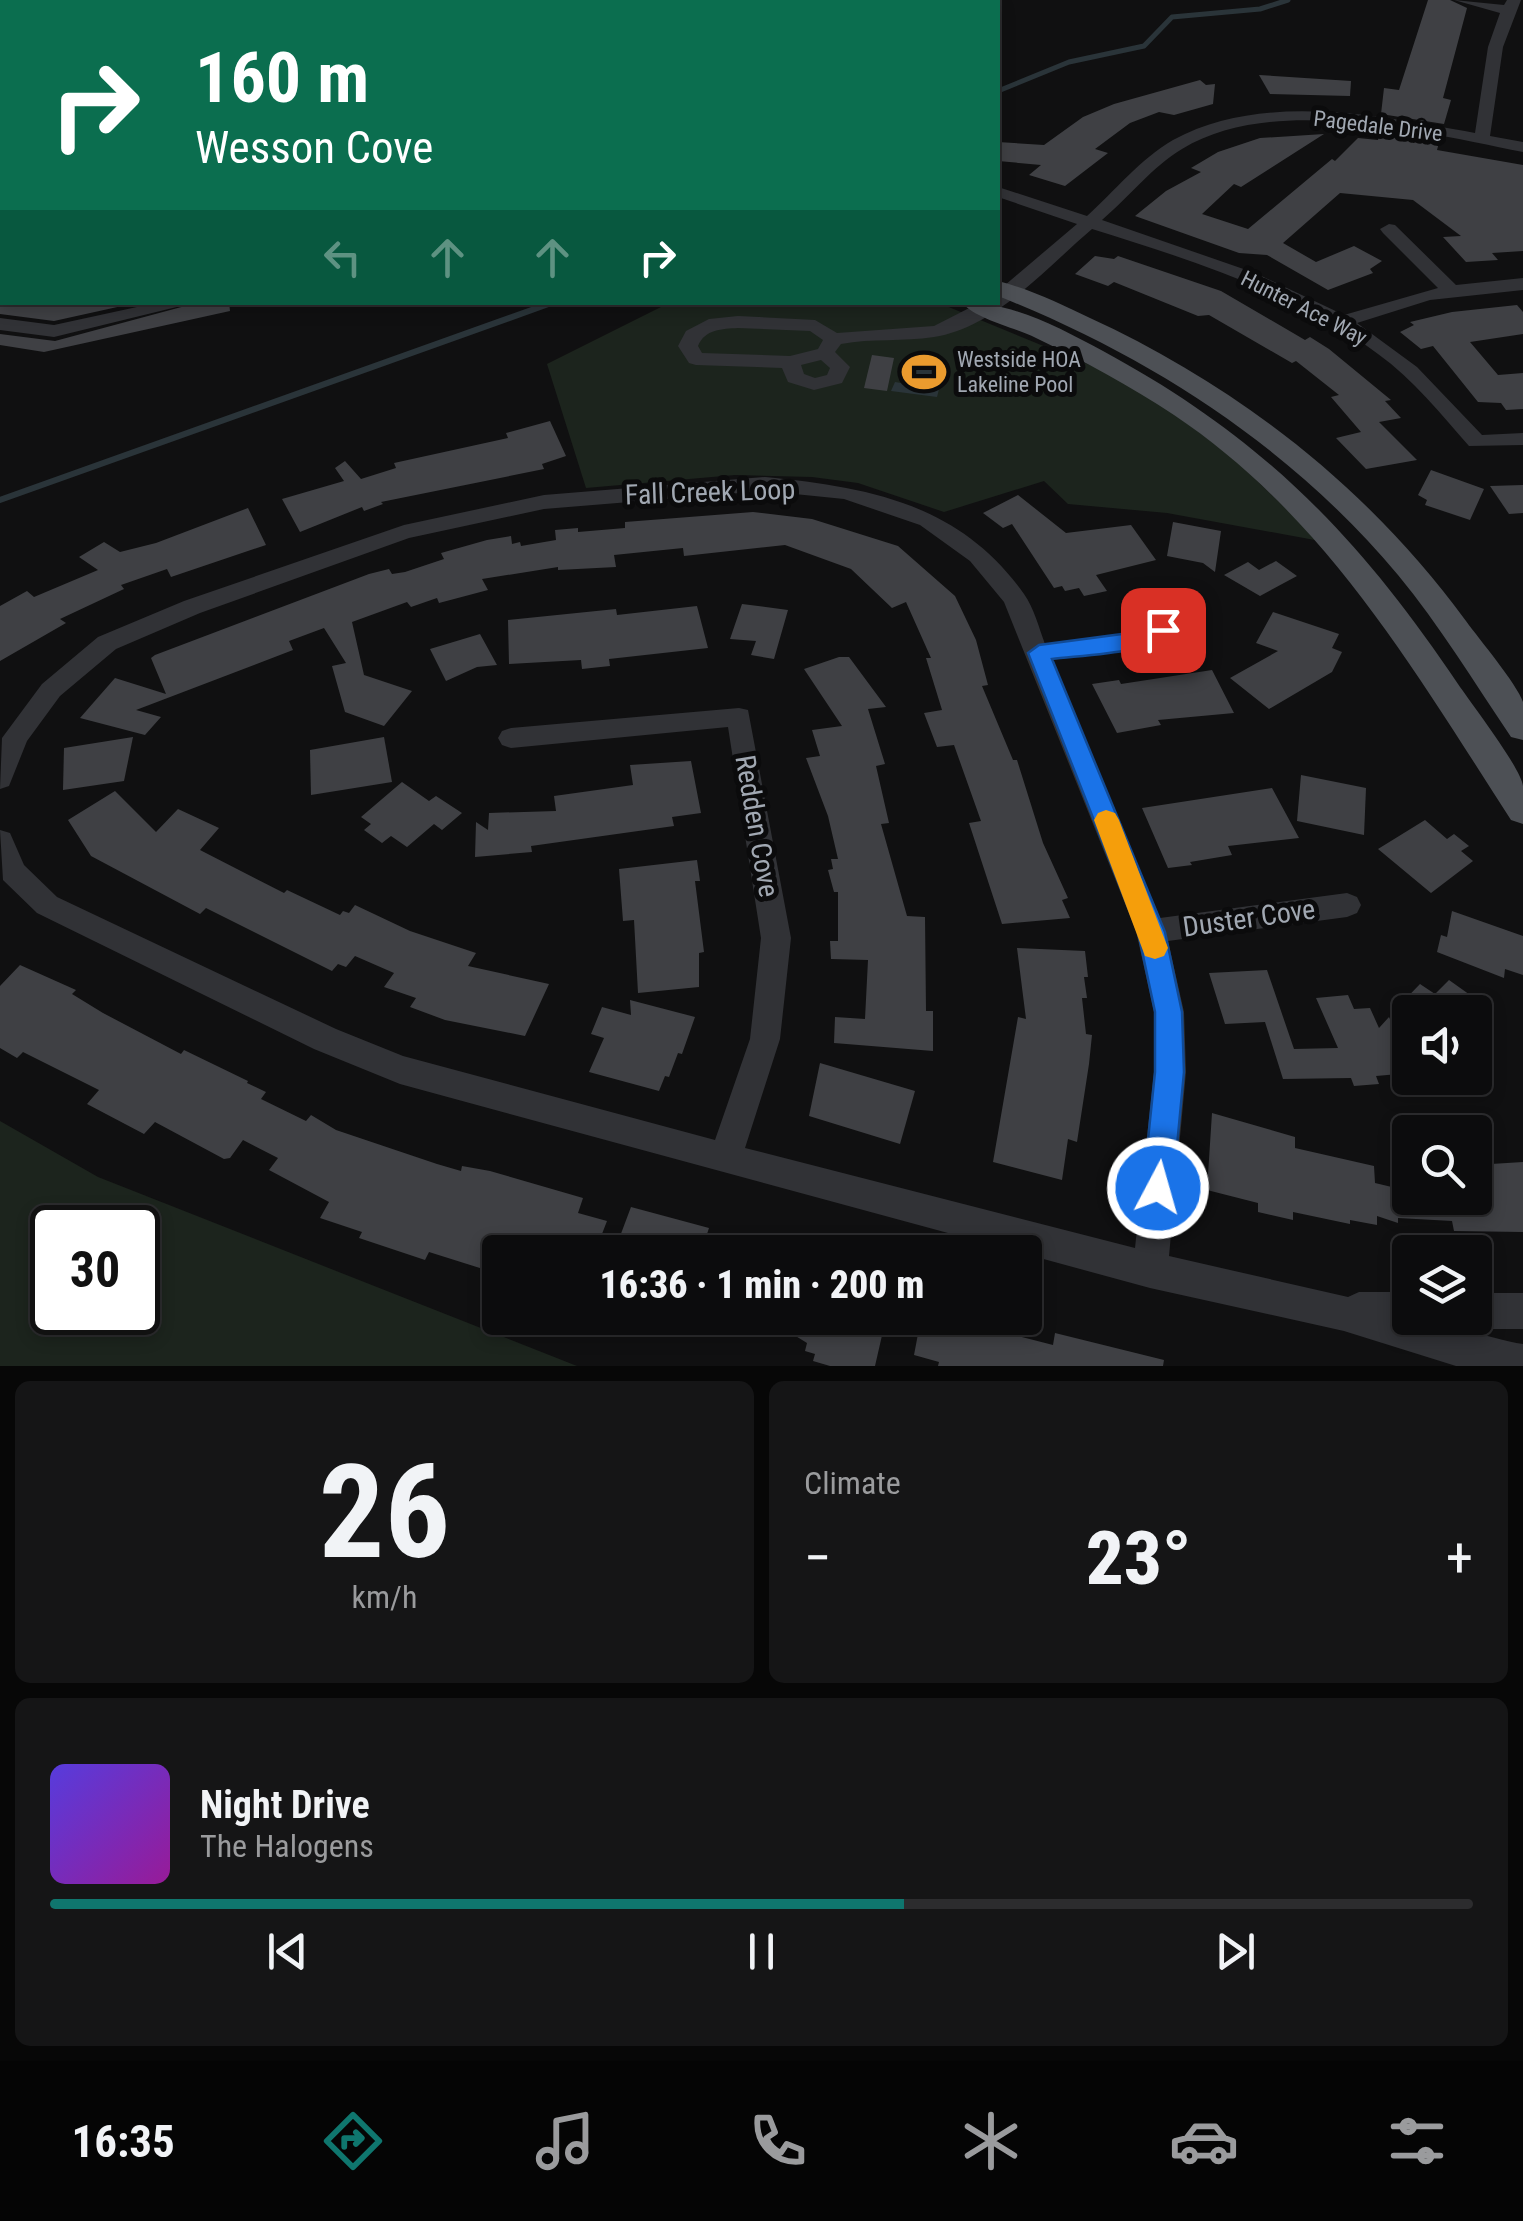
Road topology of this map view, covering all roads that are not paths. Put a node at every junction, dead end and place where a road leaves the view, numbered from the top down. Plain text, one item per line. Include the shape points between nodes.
1 (1461, 0) edge
2 (1511, 5) edge
3 (1482, 140) junction
4 (1523, 147) edge
5 (1000, 193) edge
6 (1087, 224) junction
7 (1390, 229) dead end
8 (1523, 284) edge
9 (1449, 288) junction
10 (1000, 292) edge
11 (1000, 301) edge
12 (1000, 302) edge
13 (174, 305) edge
14 (984, 305) edge
15 (1341, 323) junction
16 (0, 324) edge
17 (830, 346) junction
18 (1523, 439) edge
19 (1185, 621) dead end
20 (1039, 653) junction
21 (1523, 728) edge
22 (511, 738) dead end
23 (0, 779) edge
24 (1523, 810) edge
25 (0, 841) edge
26 (1347, 905) dead end
27 (1152, 932) junction
28 (726, 1156) junction
29 (1150, 1271) junction
30 (1330, 1309) junction
31 (1392, 1310) edge
32 (1492, 1311) edge
33 (1523, 1311) edge
34 (1523, 1362) edge

1 - 2 street
2 - 3 street
3 - 4 street, Pagedale Drive
3 - 6 street, Pagedale Drive via 1312,117 1221,127 1164,154
5 - 6 street, Hunter Ace Way
6 - 10 street, Pagedale Drive
6 - 15 street, Hunter Ace Way via 1259,281
7 - 9 street
8 - 9 street
9 - 15 street
11 - 21 main road via 1148,357 1303,462 1394,551
12 - 24 main road via 1177,406 1262,469 1360,570
13 - 16 street via 54,331
14 - 17 street, Pagedale Drive via 948,332 851,335
15 - 18 street, Hunter Ace Way via 1431,389 1476,442
17 - 17 street via 840,367 834,378 814,384 795,378 790,362 696,359 688,346 693,334 710,325 738,322 815,326
19 - 20 street via 1141,640
20 - 23 street, Fall Creek Loop via 1015,599 978,556 928,520 847,492 765,484 544,502 404,532 108,644 50,690 16,738
20 - 27 street, Fall Creek Loop
22 - 28 street, Redden Cove via 738,717 776,938 764,1039
25 - 28 street via 13,872 47,905 324,1040 400,1070
26 - 27 street, Duster Cove
27 - 29 street, Fall Creek Loop via 1168,1012 1170,1072
28 - 29 street
29 - 30 street
30 - 31 street
30 - 34 street via 1481,1357
32 - 33 street

